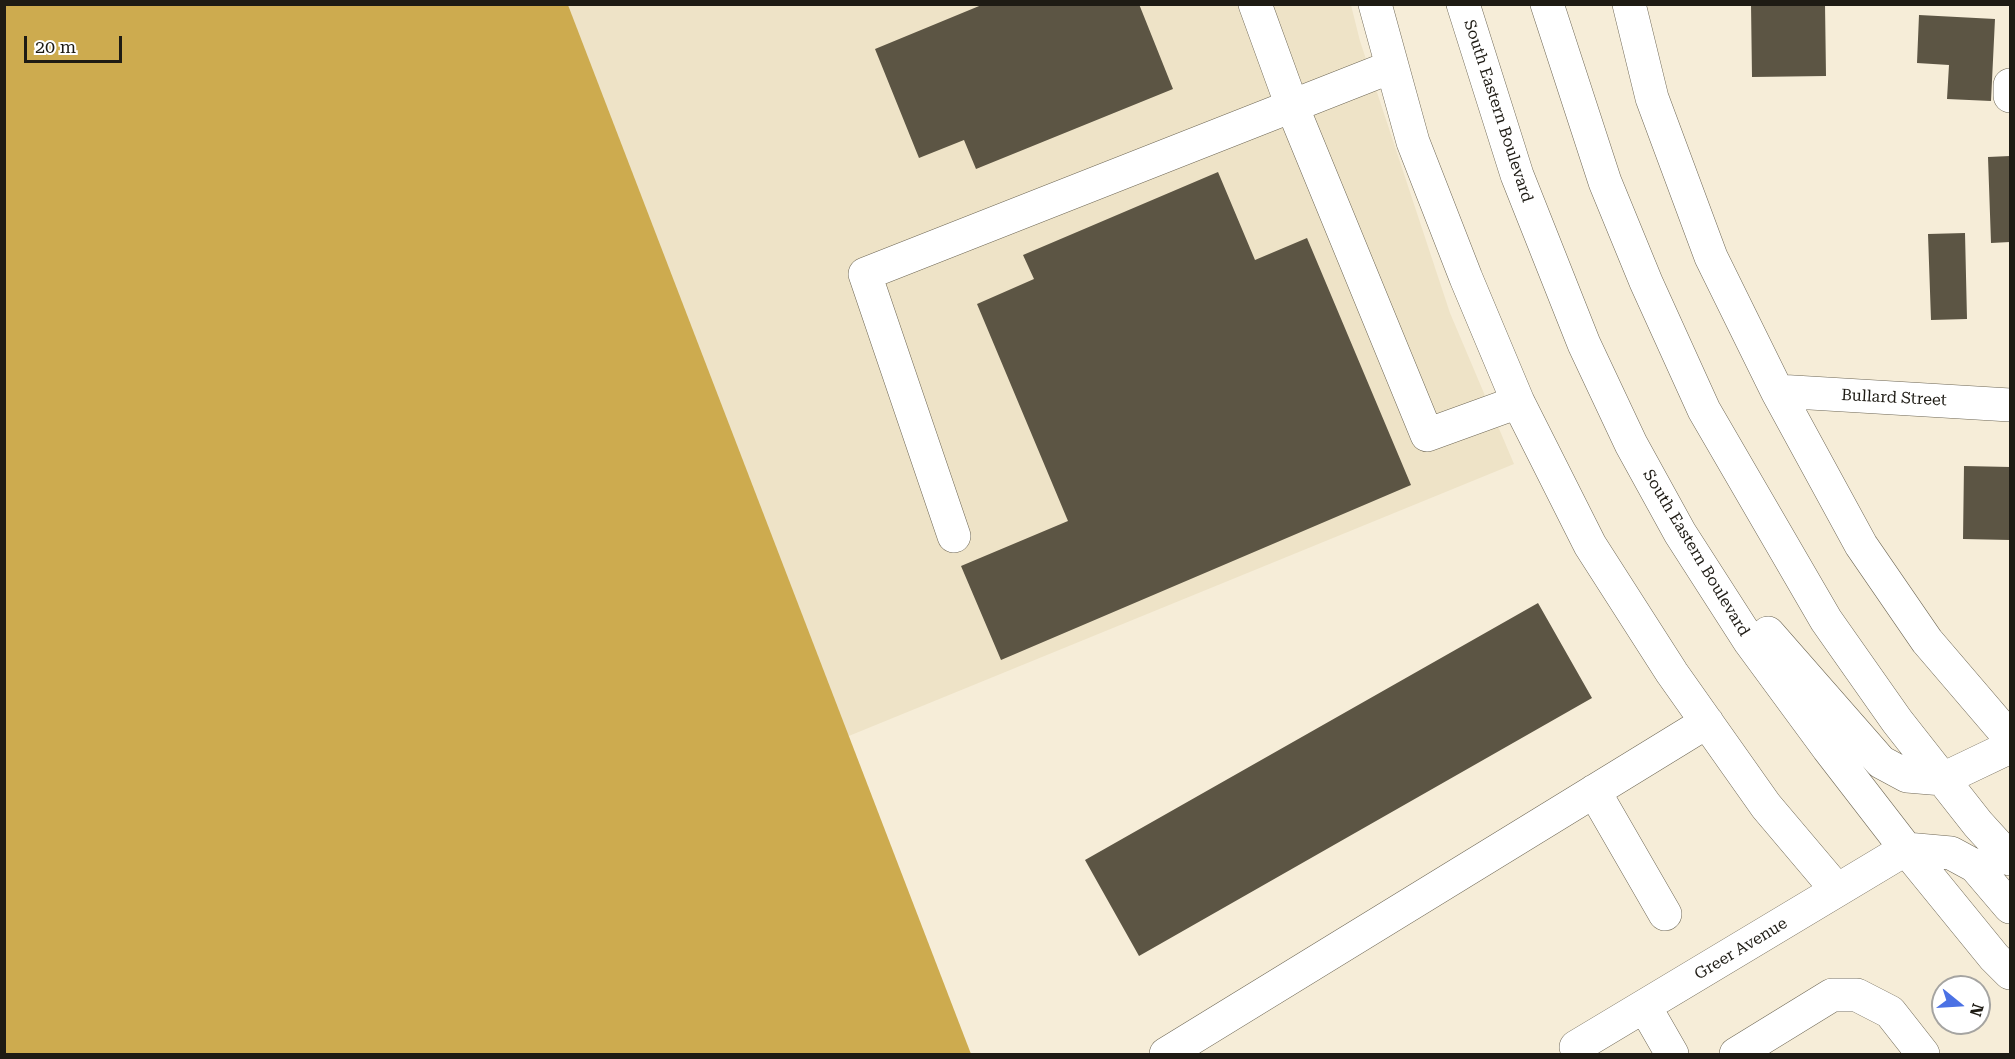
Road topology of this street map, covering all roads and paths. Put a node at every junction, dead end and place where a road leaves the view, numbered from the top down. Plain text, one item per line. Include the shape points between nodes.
1 (1255, 4) edge
2 (1375, 4) edge
3 (1463, 4) edge
4 (1546, 4) edge
5 (1629, 4) edge
6 (1391, 67) junction
7 (2010, 85) edge
8 (2010, 96) edge
9 (1292, 106) junction
10 (1778, 392) junction
11 (1518, 402) junction
12 (2010, 405) edge
13 (1680, 532) junction
14 (954, 536) dead end
15 (1707, 722) junction
16 (2010, 738) edge
17 (2010, 747) edge
18 (1943, 779) junction
19 (1594, 791) junction
20 (1905, 849) junction
21 (2010, 859) edge
22 (1837, 890) junction
23 (2010, 907) edge
24 (1665, 914) dead end
25 (2010, 973) edge
26 (1645, 1007) junction
27 (1576, 1047) dead end
28 (1166, 1054) edge
29 (1672, 1054) edge
30 (1736, 1054) edge
31 (1923, 1054) edge

1 - 9 main road
2 - 6 main road
3 - 13 main road, South Eastern Boulevard via 1517,175 1584,344 1631,444
4 - 18 main road via 1605,182 1704,410 1826,620
5 - 10 main road via 1652,98 1711,256
6 - 9 main road
6 - 11 main road via 1413,142
7 - 8 main road
9 - 11 main road via 1427,435
9 - 14 main road via 865,274
10 - 12 main road, Bullard Street
10 - 16 main road via 1861,544 1928,641
11 - 15 main road via 1590,545
13 - 18 main road via 1881,762 1907,776
13 - 20 main road, South Eastern Boulevard via 1750,642
15 - 19 main road
15 - 22 main road via 1766,806
17 - 18 main road
18 - 21 main road
19 - 24 main road
19 - 28 main road
20 - 22 main road, Greer Avenue
20 - 23 main road via 1959,857 1975,866
20 - 25 main road, South Eastern Boulevard
22 - 26 main road, Greer Avenue
26 - 27 main road, Greer Avenue
26 - 29 main road
30 - 31 main road via 1832,995 1857,995 1890,1012

